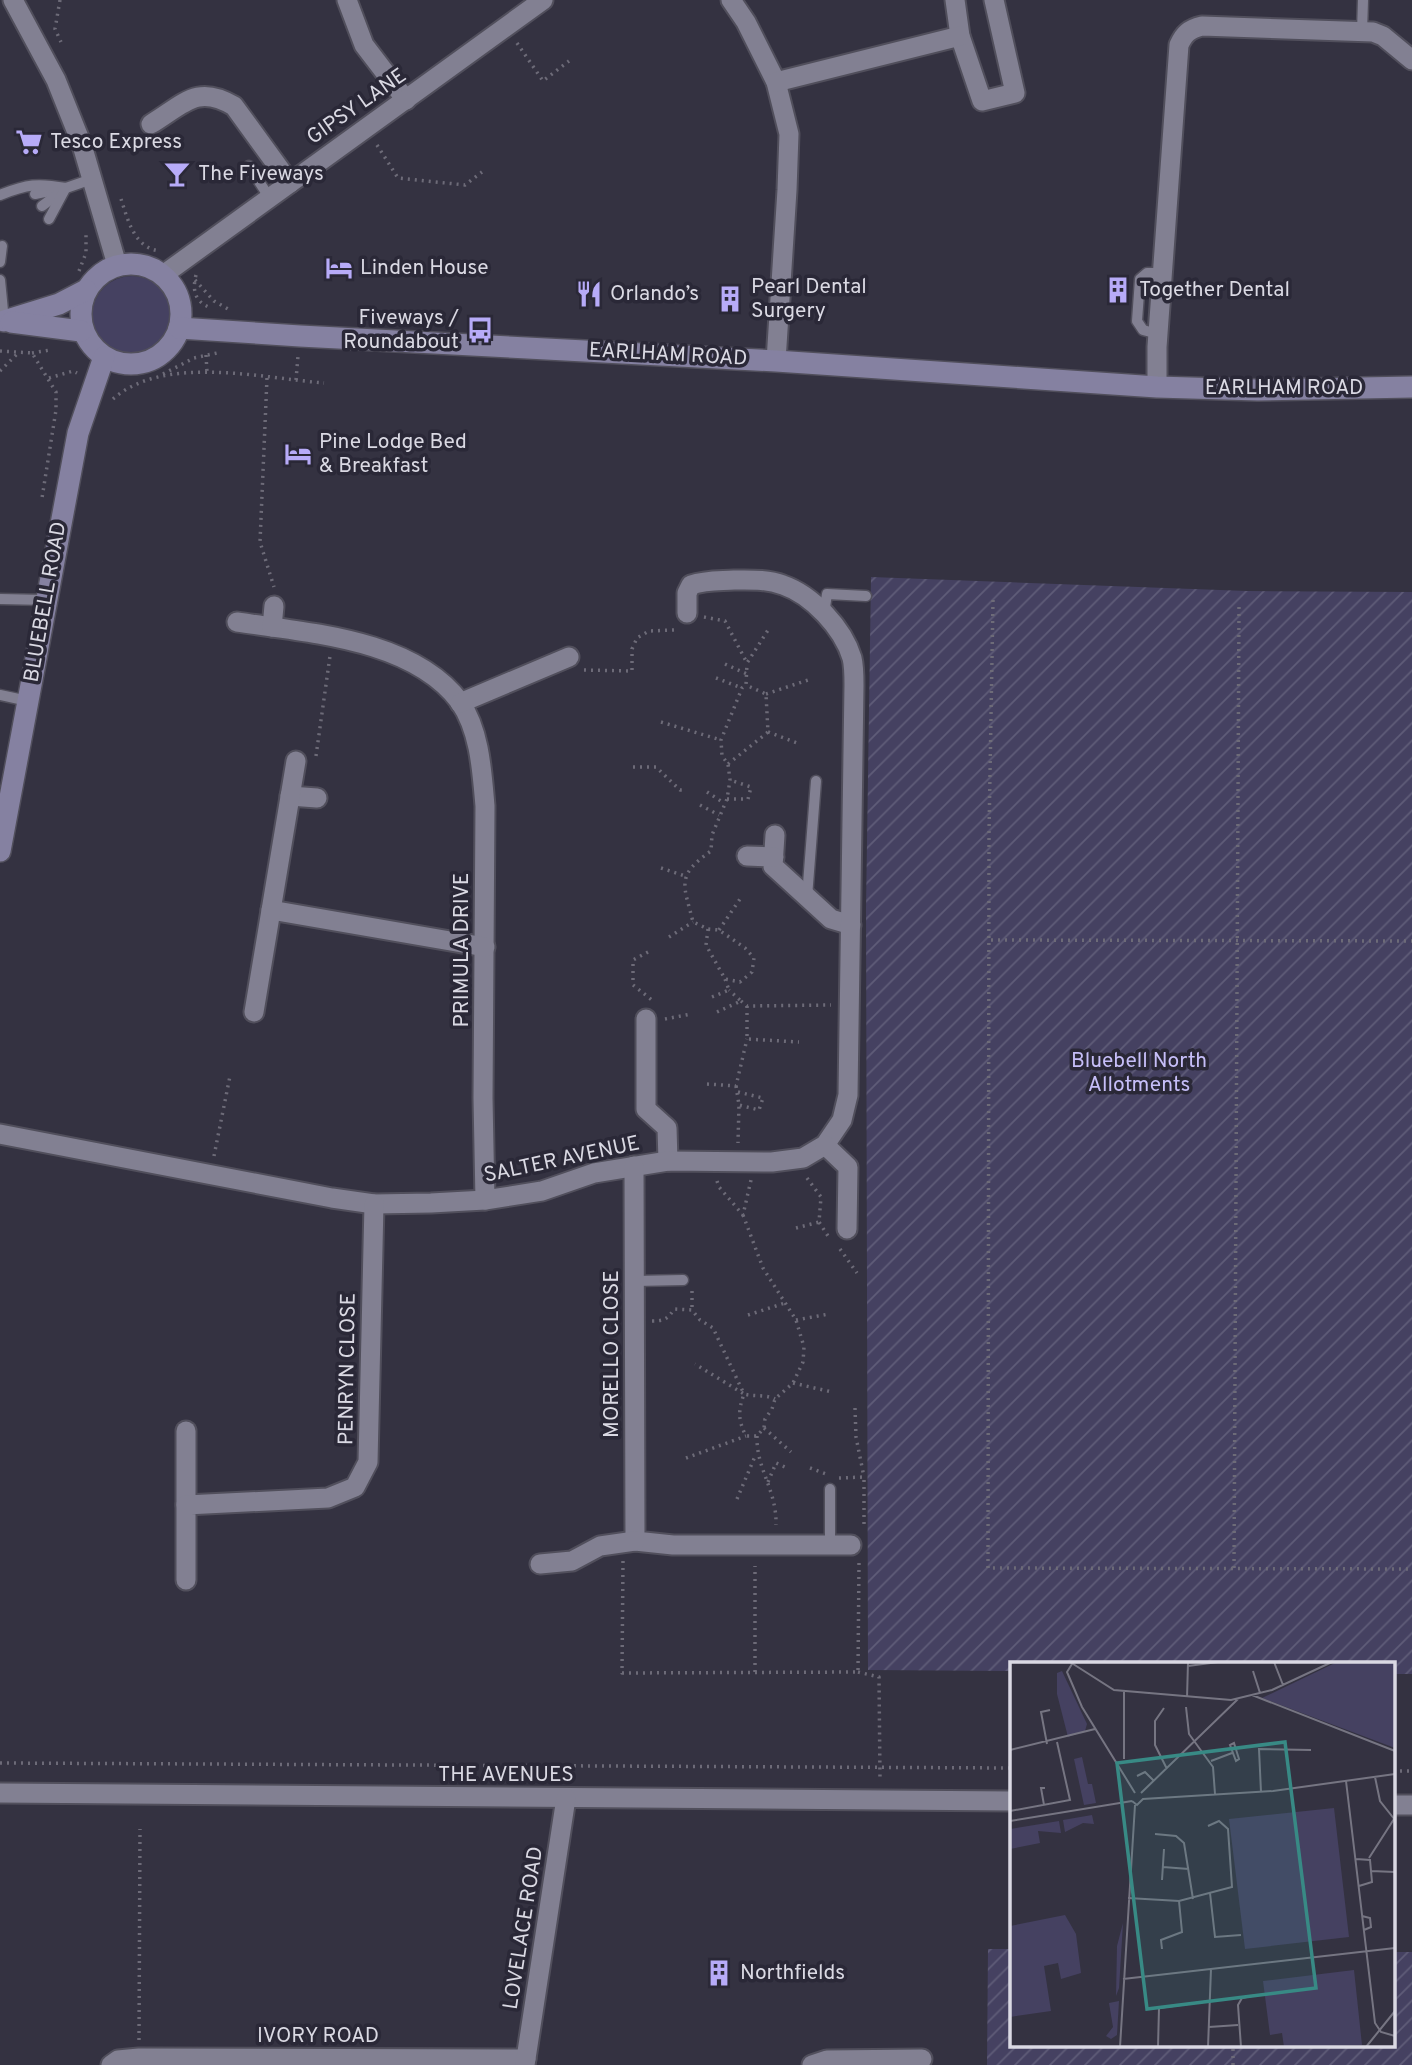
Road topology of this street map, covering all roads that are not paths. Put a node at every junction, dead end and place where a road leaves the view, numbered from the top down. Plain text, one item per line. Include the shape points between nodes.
1 (13, 0) edge
2 (347, 0) edge
3 (543, 0) edge
4 (731, 0) edge
5 (955, 0) edge
6 (994, 0) edge
7 (1363, 0) edge
8 (1362, 32) junction
9 (960, 36) junction
10 (1412, 60) edge
11 (776, 82) junction
12 (406, 100) junction
13 (151, 124) dead end
14 (249, 166) dead end
15 (93, 179) junction
16 (289, 183) junction
17 (66, 188) junction
18 (36, 194) dead end
19 (0, 195) edge
20 (270, 197) junction
21 (42, 206) dead end
22 (49, 219) dead end
23 (2, 246) dead end
24 (0, 262) edge
25 (117, 265) junction
26 (163, 275) junction
27 (0, 279) edge
28 (86, 290) junction
29 (2, 321) edge
30 (179, 327) junction
31 (81, 331) junction
32 (104, 357) junction
33 (776, 361) junction
34 (1157, 387) junction
35 (1412, 387) edge
36 (866, 596) dead end
37 (0, 599) edge
38 (46, 600) junction
39 (683, 600) road end
40 (274, 606) road end
41 (824, 614) junction
42 (237, 622) dead end
43 (272, 627) junction
44 (569, 657) road end
45 (0, 695) edge
46 (28, 701) junction
47 (460, 703) junction
48 (296, 761) road end
49 (816, 781) dead end
50 (290, 796) junction
51 (317, 798) dead end
52 (775, 835) dead end
53 (0, 851) edge
54 (747, 856) dead end
55 (774, 857) junction
56 (807, 897) junction
57 (271, 910) junction
58 (851, 925) junction
59 (485, 947) junction
60 (254, 1012) dead end
61 (657, 1013) road end
62 (0, 1134) edge
63 (825, 1145) junction
64 (668, 1161) junction
65 (634, 1166) junction
66 (485, 1200) junction
67 (374, 1204) junction
68 (847, 1229) dead end
69 (635, 1281) junction
70 (687, 1283) road end
71 (186, 1431) dead end
72 (830, 1489) dead end
73 (186, 1505) junction
74 (629, 1542) junction
75 (830, 1545) junction
76 (855, 1545) road end
77 (540, 1564) dead end
78 (186, 1580) dead end
79 (0, 1793) edge
80 (566, 1798) junction
81 (1010, 1801) edge
82 (1394, 1805) edge
83 (1412, 1805) edge
84 (922, 2059) dead end
85 (525, 2062) edge
86 (111, 2065) edge
87 (812, 2065) edge

1 - 15 street via 56,80
2 - 12 street via 364,45
3 - 12 street, GIPSY LANE
4 - 11 street
5 - 9 street
6 - 9 street via 1015,93 982,101
7 - 8 lane
8 - 10 street via 1382,36
8 - 34 street via 1202,26 1183,36 1163,273 1146,333
9 - 11 street
11 - 33 street via 789,134
12 - 16 street, GIPSY LANE
13 - 16 street via 198,96 224,100 234,106
14 - 20 lane
15 - 17 lane
15 - 25 street
16 - 20 street, GIPSY LANE
17 - 18 lane
17 - 19 lane via 33,184
17 - 21 lane
17 - 22 lane
20 - 26 street, GIPSY LANE
23 - 24 lane
25 - 26 main road via 149,267
25 - 28 main road via 98,275
26 - 30 main road via 181,308
27 - 29 lane
28 - 29 main road via 59,304
28 - 31 main road
29 - 31 main road
30 - 32 main road via 165,351 146,362 124,364
30 - 33 main road, EARLHAM ROAD
31 - 32 main road
32 - 38 main road, BLUEBELL ROAD via 78,433
33 - 34 main road, EARLHAM ROAD
34 - 35 main road, EARLHAM ROAD
36 - 41 lane via 827,594
37 - 38 lane
38 - 46 main road, BLUEBELL ROAD
39 - 41 street via 691,585 705,580 763,580 784,585
40 - 43 street
41 - 58 street via 843,637 855,685
42 - 43 street, PRIMULA DRIVE
43 - 47 street, PRIMULA DRIVE via 373,647 411,662
44 - 47 street
45 - 46 lane
46 - 53 main road, BLUEBELL ROAD
47 - 59 street, PRIMULA DRIVE via 472,727 481,764
48 - 50 street
49 - 56 lane
50 - 51 street
50 - 57 street
52 - 55 street
54 - 55 street
55 - 56 street via 773,866
56 - 58 street via 831,919
57 - 59 street
57 - 60 street
58 - 63 street via 848,1095 842,1121
59 - 66 street, PRIMULA DRIVE
61 - 64 street via 646,1109 667,1128
62 - 67 street, SALTER AVENUE
63 - 64 street, SALTER AVENUE via 803,1158
63 - 68 street via 848,1167
64 - 65 street, SALTER AVENUE
65 - 66 street, SALTER AVENUE via 542,1191
65 - 69 street, MORELLO CLOSE
66 - 67 street, SALTER AVENUE
67 - 73 street, PENRYN CLOSE via 369,1462 355,1487 328,1498
69 - 70 lane
69 - 74 street, MORELLO CLOSE
71 - 73 street
72 - 75 lane
73 - 78 street
74 - 75 street
74 - 77 street via 600,1546 572,1561
75 - 76 street
79 - 80 street, THE AVENUES
80 - 81 street, THE AVENUES
80 - 85 street, LOVELACE ROAD
82 - 83 street
84 - 87 street via 827,2060
85 - 86 street, IVORY ROAD via 139,2057

